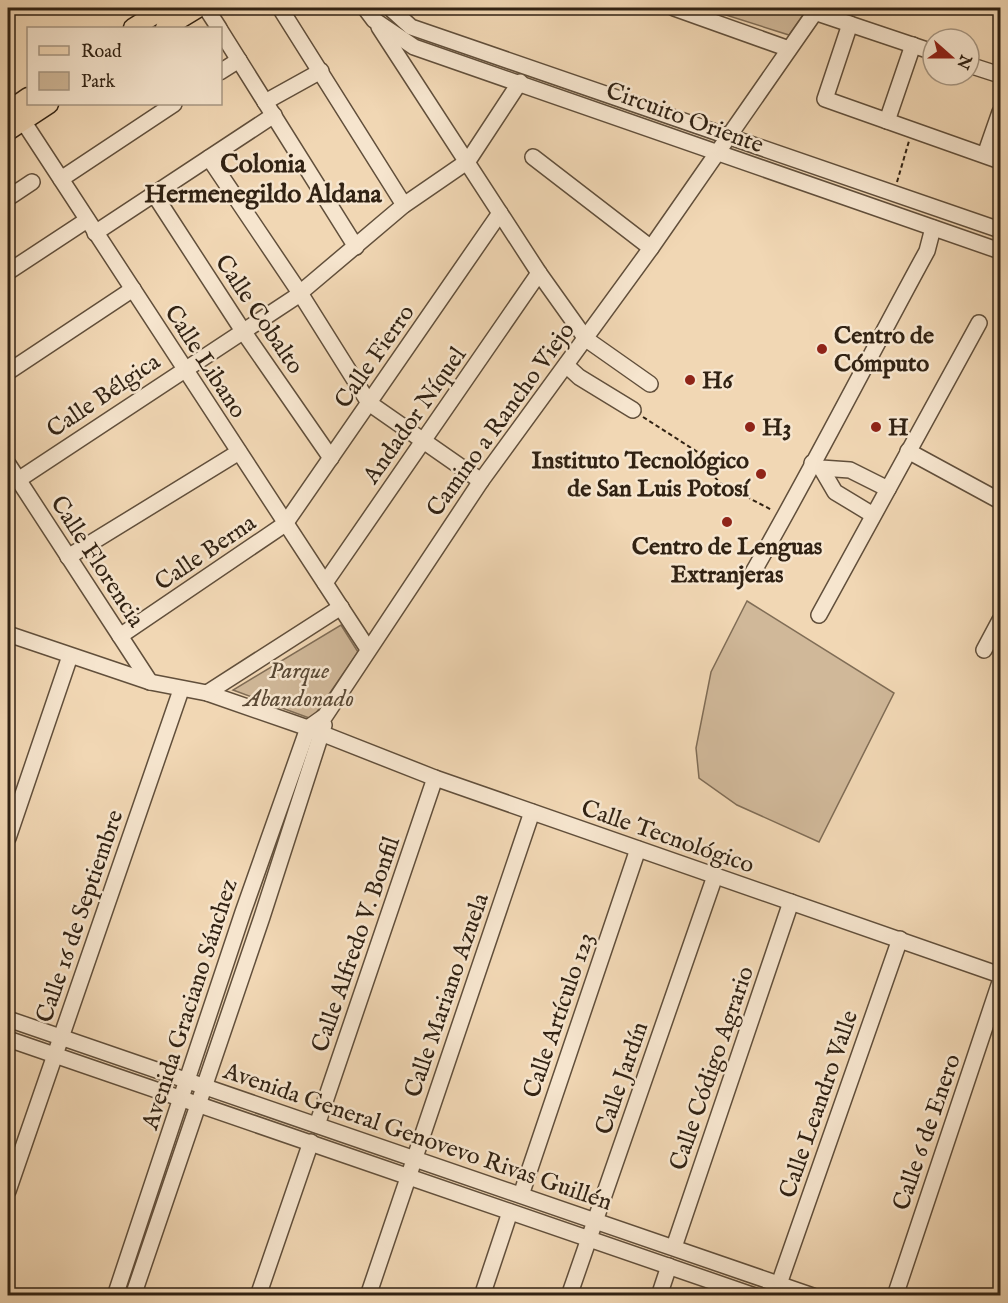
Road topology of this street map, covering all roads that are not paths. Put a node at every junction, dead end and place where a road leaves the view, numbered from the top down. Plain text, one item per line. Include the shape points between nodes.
1 (165, 8) edge
2 (198, 8) edge
3 (206, 8) edge
4 (280, 8) edge
5 (365, 8) edge
6 (390, 8) edge
7 (674, 8) edge
8 (816, 10) edge
9 (376, 14) edge
10 (850, 24) junction
11 (135, 27) edge
12 (167, 27) edge
13 (219, 27) edge
14 (222, 32) edge
15 (455, 42) junction
16 (913, 45) junction
17 (921, 48) edge
18 (789, 49) junction
19 (449, 59) junction
20 (239, 60) junction
21 (981, 68) edge
22 (222, 71) edge
23 (321, 71) junction
24 (1000, 75) edge
25 (520, 82) junction
26 (44, 105) edge
27 (172, 105) edge
28 (270, 109) junction
29 (15, 111) edge
30 (1000, 112) edge
31 (887, 121) junction
32 (729, 135) junction
33 (717, 153) junction
34 (985, 155) junction
35 (209, 158) junction
36 (533, 158) dead end
37 (468, 161) junction
38 (1000, 161) edge
39 (61, 179) junction
40 (32, 182) dead end
41 (154, 194) junction
42 (8, 198) edge
43 (404, 205) junction
44 (500, 213) junction
45 (91, 226) junction
46 (933, 228) junction
47 (1000, 230) edge
48 (356, 247) junction
49 (651, 248) junction
50 (1000, 251) edge
51 (8, 272) edge
52 (539, 273) junction
53 (133, 289) junction
54 (300, 293) junction
55 (979, 323) dead end
56 (243, 331) junction
57 (586, 339) junction
58 (566, 365) junction
59 (184, 368) junction
60 (8, 372) edge
61 (650, 384) dead end
62 (369, 403) junction
63 (633, 410) road end
64 (423, 441) junction
65 (909, 450) junction
66 (239, 452) junction
67 (331, 458) junction
68 (8, 464) edge
69 (816, 466) junction
70 (18, 480) junction
71 (481, 481) junction
72 (888, 489) junction
73 (1000, 501) edge
74 (873, 515) junction
75 (285, 524) junction
76 (68, 557) junction
77 (752, 574) dead end
78 (325, 583) junction
79 (341, 608) junction
80 (819, 615) dead end
81 (1000, 620) edge
82 (8, 634) edge
83 (120, 636) junction
84 (368, 649) junction
85 (984, 650) dead end
86 (70, 656) junction
87 (150, 682) junction
88 (181, 690) junction
89 (207, 693) junction
90 (325, 716) junction
91 (308, 728) junction
92 (323, 734) junction
93 (435, 778) junction
94 (532, 812) junction
95 (8, 838) edge
96 (638, 849) junction
97 (715, 876) junction
98 (791, 902) junction
99 (243, 912) junction
100 (262, 917) junction
101 (900, 939) junction
102 (1000, 975) edge
103 (1000, 982) edge
104 (8, 1019) edge
105 (61, 1037) junction
106 (8, 1040) edge
107 (54, 1056) junction
108 (188, 1081) junction
109 (205, 1087) junction
110 (182, 1098) junction
111 (199, 1104) junction
112 (317, 1125) junction
113 (311, 1142) junction
114 (415, 1158) junction
115 (409, 1176) junction
116 (8, 1191) edge
117 (521, 1195) junction
118 (510, 1212) junction
119 (595, 1220) junction
120 (589, 1238) junction
121 (674, 1247) junction
122 (669, 1266) junction
123 (779, 1284) junction
124 (115, 1296) edge
125 (133, 1296) edge
126 (258, 1296) edge
127 (368, 1296) edge
128 (482, 1296) edge
129 (569, 1296) edge
130 (659, 1296) edge
131 (755, 1296) edge
132 (813, 1296) edge
133 (895, 1296) edge

1 - 11 main road
2 - 12 main road
3 - 13 street
4 - 23 street
5 - 9 street, Circuito Oriente
6 - 15 street, Circuito Oriente via 411,27
7 - 18 street
8 - 10 street
8 - 18 street, Camino a Rancho Viejo
9 - 19 street, Circuito Oriente via 414,47
9 - 37 street
10 - 16 street
10 - 31 street via 825,99
14 - 20 street
15 - 19 street
15 - 32 street, Circuito Oriente
16 - 17 street
16 - 31 street
18 - 32 street, Camino a Rancho Viejo
19 - 25 street, Circuito Oriente
20 - 22 street
20 - 28 street
21 - 24 street
23 - 28 street
23 - 43 street
25 - 33 street, Circuito Oriente
25 - 37 street
26 - 29 main road
27 - 39 street
28 - 35 street
28 - 48 street
29 - 39 street, Calle Libano
30 - 34 street
31 - 34 street
32 - 33 street, Camino a Rancho Viejo
32 - 47 street, Circuito Oriente
33 - 46 street, Circuito Oriente
33 - 49 street, Camino a Rancho Viejo
34 - 38 street
35 - 41 street
35 - 54 street
36 - 49 street
37 - 43 street, Calle Bélgica
37 - 44 street
39 - 45 street, Calle Libano
40 - 42 street
41 - 45 street
41 - 56 street, Calle Cobalto
43 - 48 street, Calle Bélgica
44 - 52 street
44 - 62 street, Calle Fierro
45 - 51 street
45 - 53 street, Calle Libano
46 - 50 street, Circuito Oriente
46 - 69 street via 927,251
48 - 54 street, Calle Bélgica
49 - 57 street, Camino a Rancho Viejo
52 - 57 street
52 - 64 street, Andador Níquel
53 - 59 street, Calle Libano
53 - 60 street
54 - 56 street, Calle Bélgica
54 - 62 street
55 - 65 street
56 - 59 street, Calle Bélgica
56 - 67 street, Calle Cobalto
57 - 58 street, Camino a Rancho Viejo
57 - 61 street
58 - 63 street
58 - 71 street, Camino a Rancho Viejo
59 - 66 street, Calle Libano
59 - 70 street, Calle Bélgica
62 - 64 street
62 - 67 street, Calle Fierro
64 - 71 street
64 - 78 street, Andador Níquel
65 - 72 street
65 - 73 street
66 - 75 street, Calle Libano
66 - 76 street
67 - 75 street, Calle Fierro
68 - 70 street, Calle Florencia
69 - 72 street via 850,470
69 - 74 street via 835,492
69 - 77 street
70 - 76 street, Calle Florencia
71 - 84 street, Camino a Rancho Viejo
72 - 74 street
74 - 80 street
75 - 78 street, Calle Libano
75 - 83 street, Calle Berna
76 - 83 street, Calle Florencia
78 - 79 street, Calle Libano
79 - 84 street, Calle Libano
79 - 89 street
81 - 85 street
82 - 86 street, Calle Tecnológico
83 - 87 street, Calle Florencia
84 - 90 street, Camino a Rancho Viejo
86 - 87 street, Calle Tecnológico
86 - 95 street
87 - 88 street, Calle Tecnológico
88 - 89 street, Calle Tecnológico
88 - 105 street, Calle 16 de Septiembre
89 - 91 street, Calle Tecnológico
90 - 91 street, Camino a Rancho Viejo
90 - 92 street, Camino a Rancho Viejo
91 - 92 street, Calle Tecnológico
91 - 99 street, Avenida Graciano Sánchez
92 - 93 street, Calle Tecnológico
92 - 100 street, Avenida Graciano Sánchez
93 - 94 street, Calle Tecnológico
93 - 112 street, Calle Alfredo V. Bonfil
94 - 96 street, Calle Tecnológico
94 - 114 street, Calle Mariano Azuela
96 - 97 street, Calle Tecnológico
96 - 117 street, Calle Artículo 123
97 - 98 street, Calle Tecnológico
97 - 119 street, Calle Jardín
98 - 101 street, Calle Tecnológico
98 - 121 street, Calle Código Agrario
99 - 100 street
99 - 108 street, Avenida Graciano Sánchez
100 - 109 street, Avenida Graciano Sánchez
101 - 102 street, Calle Tecnológico
101 - 123 street, Calle Leandro Valle
103 - 133 street, Calle 6 de Enero
104 - 105 street, Avenida General Genovevo Rivas Guillén
105 - 107 street, Calle 16 de Septiembre
105 - 108 street, Avenida General Genovevo Rivas Guillén
106 - 107 street, Avenida General Genovevo Rivas Guillén
107 - 110 street, Avenida General Genovevo Rivas Guillén
107 - 116 street, Calle 16 de Septiembre
108 - 109 street, Avenida General Genovevo Rivas Guillén
108 - 110 street, Avenida Graciano Sánchez
109 - 111 street, Avenida Graciano Sánchez
109 - 112 street, Avenida General Genovevo Rivas Guillén
110 - 111 street, Avenida General Genovevo Rivas Guillén
110 - 124 street, Avenida Graciano Sánchez
111 - 113 street, Avenida General Genovevo Rivas Guillén
111 - 125 street, Avenida Graciano Sánchez
112 - 114 street, Avenida General Genovevo Rivas Guillén
113 - 115 street, Avenida General Genovevo Rivas Guillén
113 - 126 street
114 - 115 street, Calle Mariano Azuela
114 - 117 street, Avenida General Genovevo Rivas Guillén
115 - 118 street, Avenida General Genovevo Rivas Guillén
115 - 127 street, Calle Mariano Azuela
117 - 119 street, Avenida General Genovevo Rivas Guillén
118 - 120 street, Avenida General Genovevo Rivas Guillén
118 - 128 street
119 - 120 street, Calle Jardín
119 - 121 street, Avenida General Genovevo Rivas Guillén
120 - 122 street, Avenida General Genovevo Rivas Guillén
120 - 129 street, Calle Jardín
121 - 123 street, Avenida General Genovevo Rivas Guillén
122 - 130 street
122 - 131 street, Avenida General Genovevo Rivas Guillén
123 - 132 street, Avenida General Genovevo Rivas Guillén

